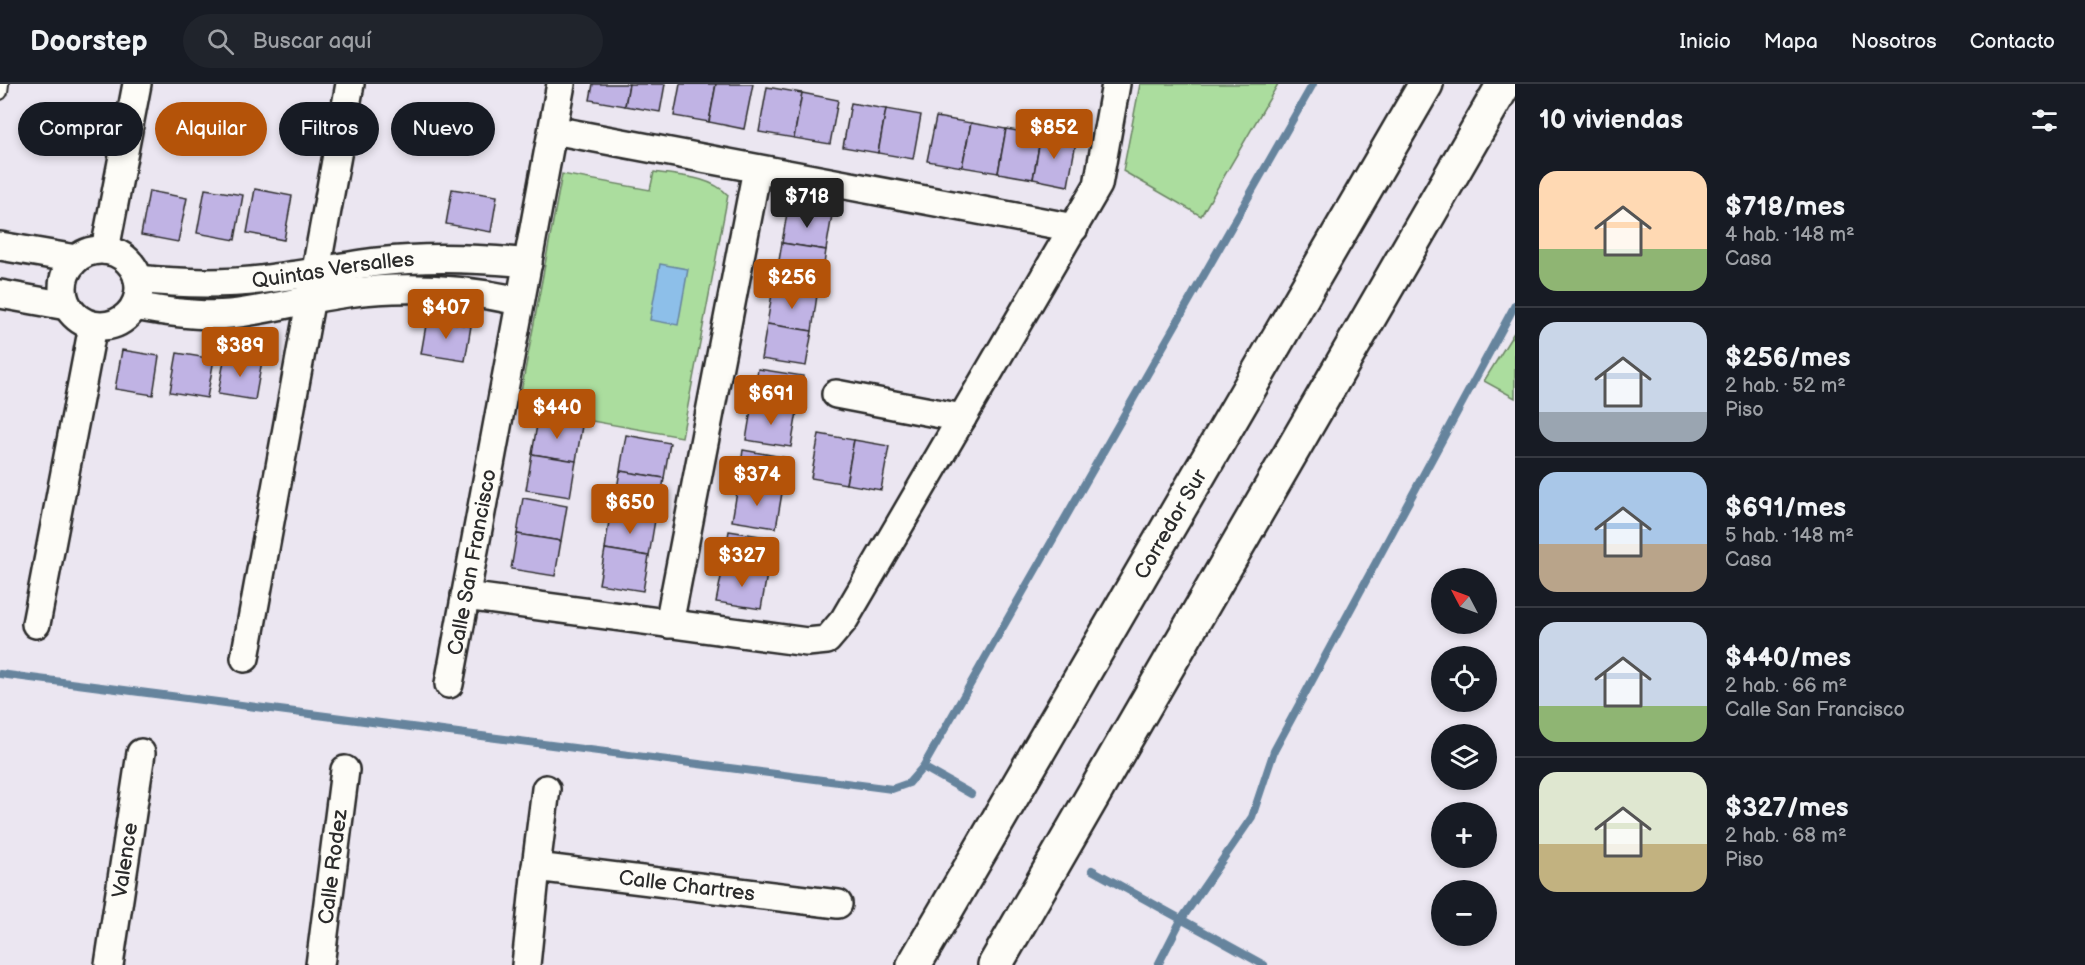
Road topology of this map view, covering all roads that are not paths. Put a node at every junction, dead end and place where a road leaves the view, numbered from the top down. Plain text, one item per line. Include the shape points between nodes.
1 (2, 84) edge
2 (137, 84) edge
3 (350, 84) edge
4 (561, 84) edge
5 (1116, 84) edge
6 (1426, 84) edge
7 (1504, 84) edge
8 (0, 92) edge
9 (553, 130) junction
10 (757, 169) junction
11 (1074, 228) junction
12 (0, 246) edge
13 (105, 250) junction
14 (76, 259) junction
15 (528, 263) junction
16 (316, 271) junction
17 (138, 279) junction
18 (0, 280) edge
19 (0, 294) edge
20 (65, 298) junction
21 (311, 299) junction
22 (520, 301) junction
23 (135, 306) junction
24 (93, 326) junction
25 (836, 394) dead end
26 (962, 418) junction
27 (465, 596) junction
28 (36, 624) dead end
29 (669, 624) junction
30 (245, 658) dead end
31 (449, 684) dead end
32 (141, 753) dead end
33 (345, 770) dead end
34 (546, 789) dead end
35 (536, 867) junction
36 (838, 904) dead end
37 (109, 965) edge
38 (320, 965) edge
39 (526, 965) edge
40 (914, 965) edge
41 (995, 965) edge

1 - 8 lane
2 - 13 street
3 - 16 street
4 - 9 street, Calle San Francisco
5 - 11 street via 1098,185
6 - 40 highway, Corredor Sur
7 - 41 highway
9 - 10 street
9 - 15 street, Calle San Francisco
10 - 11 street
10 - 29 street
11 - 26 street
12 - 14 street
13 - 14 street
13 - 17 street via 126,259
14 - 20 street via 64,279
15 - 16 street, Quintas Versalles via 429,258
15 - 22 street, Calle San Francisco
16 - 17 street, Quintas Versalles via 274,279 201,284
16 - 21 street
17 - 23 street
18 - 20 street
19 - 20 street
20 - 24 street via 74,315
21 - 22 street, Quintas Versalles via 378,290 427,289
21 - 23 street, Quintas Versalles via 229,314 183,314
21 - 30 street
22 - 27 street, Calle San Francisco
23 - 24 street via 122,320
24 - 28 street
25 - 26 street
26 - 29 street via 844,620 827,640 807,642
27 - 29 street
27 - 31 street, Calle San Francisco
32 - 37 street, Valence
33 - 38 street, Calle Rodez
34 - 35 street
35 - 36 street, Calle Chartres
35 - 39 street

